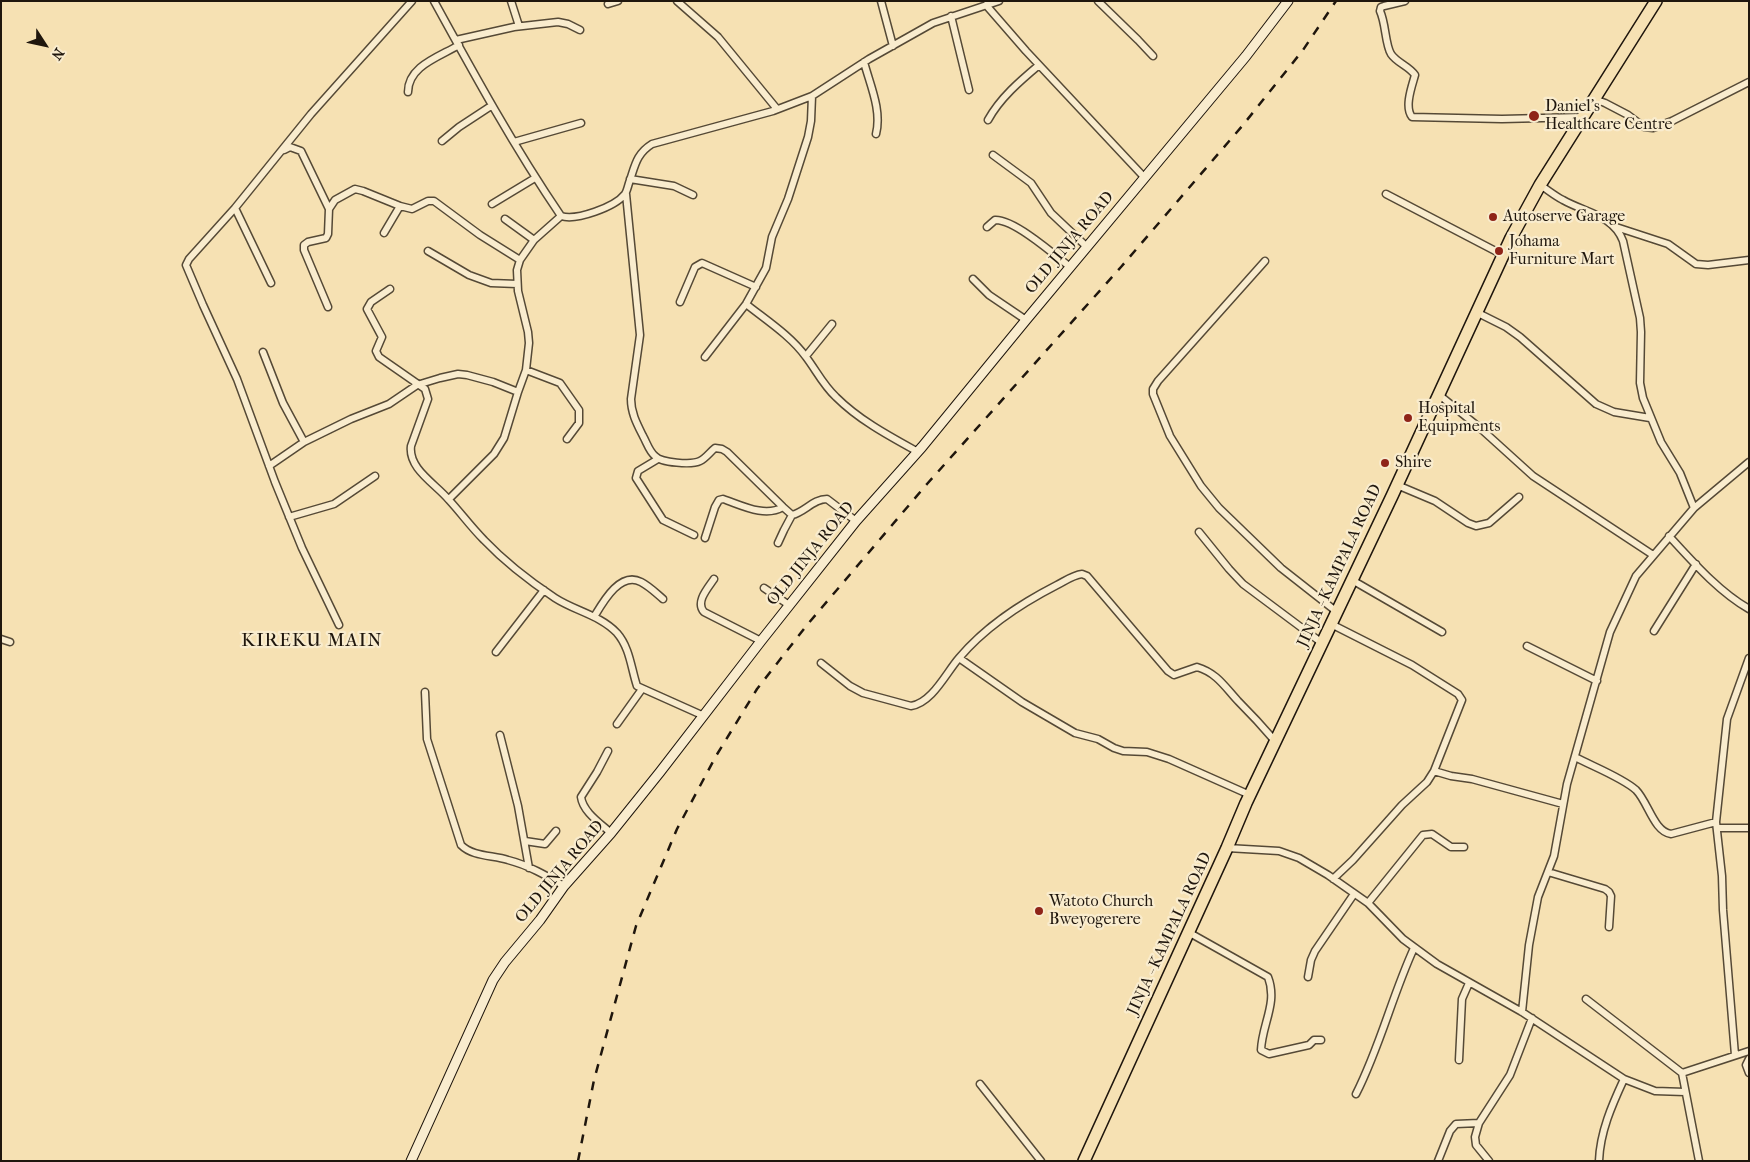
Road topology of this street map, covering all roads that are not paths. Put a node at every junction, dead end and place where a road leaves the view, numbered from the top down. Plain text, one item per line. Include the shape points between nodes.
1 (412, 1) edge
2 (434, 1) edge
3 (511, 1) edge
4 (618, 1) edge
5 (677, 1) edge
6 (881, 1) edge
7 (999, 1) edge
8 (1098, 1) edge
9 (1288, 1) edge
10 (1406, 1) edge
11 (1656, 1) edge
12 (608, 4) dead end
13 (986, 5) junction
14 (951, 16) junction
15 (519, 26) junction
16 (580, 30) dead end
17 (457, 43) junction
18 (893, 46) junction
19 (1153, 56) dead end
20 (864, 62) junction
21 (1039, 65) junction
22 (1749, 82) edge
23 (969, 90) dead end
24 (408, 92) dead end
25 (812, 96) junction
26 (1594, 99) junction
27 (491, 106) junction
28 (777, 109) junction
29 (1583, 117) junction
30 (988, 120) dead end
31 (580, 124) dead end
32 (876, 134) dead end
33 (442, 140) dead end
34 (514, 142) junction
35 (283, 150) junction
36 (993, 155) dead end
37 (1144, 177) junction
38 (534, 178) junction
39 (630, 179) junction
40 (1540, 185) junction
41 (626, 194) junction
42 (1386, 194) dead end
43 (693, 195) dead end
44 (492, 204) dead end
45 (400, 206) junction
46 (236, 208) junction
47 (328, 209) junction
48 (561, 216) junction
49 (505, 219) dead end
50 (987, 227) dead end
51 (1616, 227) junction
52 (384, 233) dead end
53 (534, 240) junction
54 (1086, 247) junction
55 (428, 251) dead end
56 (1503, 255) junction
57 (520, 260) junction
58 (1749, 260) edge
59 (1265, 261) dead end
60 (1070, 267) junction
61 (973, 279) dead end
62 (271, 283) dead end
63 (517, 284) junction
64 (756, 287) junction
65 (390, 289) dead end
66 (680, 302) dead end
67 (746, 304) junction
68 (328, 307) dead end
69 (1476, 312) junction
70 (1026, 320) junction
71 (832, 324) dead end
72 (263, 352) dead end
73 (806, 356) junction
74 (705, 357) dead end
75 (526, 370) junction
76 (417, 385) junction
77 (518, 392) junction
78 (1438, 394) junction
79 (1650, 418) junction
80 (567, 439) dead end
81 (304, 442) junction
82 (918, 452) junction
83 (658, 459) junction
84 (1749, 462) edge
85 (269, 466) junction
86 (375, 476) dead end
87 (1397, 485) junction
88 (1518, 497) dead end
89 (449, 500) junction
90 (782, 508) junction
91 (1694, 508) junction
92 (792, 515) junction
93 (289, 517) junction
94 (856, 521) junction
95 (1199, 532) dead end
96 (694, 535) dead end
97 (1669, 536) junction
98 (705, 538) dead end
99 (778, 543) dead end
100 (1653, 555) junction
101 (1696, 564) junction
102 (714, 579) dead end
103 (1352, 580) junction
104 (764, 588) dead end
105 (544, 590) junction
106 (663, 599) dead end
107 (789, 605) junction
108 (1749, 609) edge
109 (1337, 612) junction
110 (594, 617) junction
111 (1331, 624) junction
112 (339, 625) dead end
113 (1654, 631) dead end
114 (1442, 632) dead end
115 (1, 639) edge
116 (761, 641) junction
117 (10, 642) dead end
118 (1322, 643) junction
119 (1527, 646) dead end
120 (496, 652) dead end
121 (959, 658) junction
122 (1749, 658) edge
123 (821, 663) dead end
124 (1597, 681) junction
125 (642, 689) junction
126 (425, 692) dead end
127 (704, 716) junction
128 (617, 724) dead end
129 (500, 735) dead end
130 (1276, 741) junction
131 (608, 751) dead end
132 (1575, 757) junction
133 (1434, 771) junction
134 (1250, 795) junction
135 (1563, 804) junction
136 (1717, 825) junction
137 (1749, 828) edge
138 (556, 831) dead end
139 (611, 833) junction
140 (526, 841) junction
141 (1464, 847) dead end
142 (1227, 848) junction
143 (529, 868) junction
144 (1548, 872) junction
145 (1333, 879) junction
146 (564, 886) junction
147 (1354, 894) junction
148 (1368, 903) junction
149 (1609, 927) dead end
150 (1188, 932) junction
151 (1414, 948) junction
152 (1308, 977) dead end
153 (1469, 983) junction
154 (1586, 999) dead end
155 (1522, 1012) junction
156 (1532, 1018) junction
157 (1321, 1040) dead end
158 (1749, 1051) edge
159 (1735, 1055) junction
160 (1749, 1059) edge
161 (1459, 1060) dead end
162 (1682, 1073) junction
163 (1749, 1073) edge
164 (1624, 1079) junction
165 (980, 1084) dead end
166 (1685, 1092) junction
167 (1356, 1094) dead end
168 (1479, 1123) junction
169 (411, 1161) edge
170 (1041, 1161) edge
171 (1084, 1161) edge
172 (1438, 1161) edge
173 (1489, 1161) edge
174 (1599, 1161) edge
175 (1699, 1161) edge

1 - 35 street
2 - 17 street
3 - 15 street
4 - 12 street
5 - 28 street via 718,37
6 - 18 street
7 - 13 street
8 - 19 street
9 - 37 main road, OLD JINJA ROAD
10 - 29 street via 1381,7 1380,11 1390,52 1415,75 1408,108 1412,118
11 - 26 highway, JINJA - KAMPALA ROAD
13 - 14 street
13 - 21 street
14 - 18 street
14 - 23 street
15 - 16 street via 562,22
15 - 17 street
17 - 24 street via 418,68 408,84
17 - 27 street
18 - 20 street
20 - 25 street
20 - 32 street via 878,113
21 - 30 street via 1002,99
21 - 37 street
22 - 26 street via 1653,128 1644,127
25 - 28 street
25 - 64 street via 808,137 772,237 768,261
26 - 29 highway, JINJA - KAMPALA ROAD
27 - 33 street
27 - 34 street
28 - 39 street via 652,144 637,157
29 - 40 highway, JINJA - KAMPALA ROAD
31 - 34 street
34 - 38 street
35 - 46 street
35 - 47 street via 290,147 301,152
36 - 54 street via 1031,183 1051,213
37 - 54 main road, OLD JINJA ROAD
38 - 44 street
38 - 48 street
39 - 41 street
39 - 43 street via 674,186
40 - 51 street
40 - 56 highway, JINJA - KAMPALA ROAD
41 - 48 street via 594,212 567,218
41 - 83 street via 640,335 631,409
42 - 56 street
45 - 47 street via 355,189 335,200
45 - 52 street
45 - 57 street via 412,208 434,201
46 - 62 street
46 - 85 street via 186,265 237,379
47 - 68 street via 326,238 308,242 304,250
48 - 53 street
49 - 53 street
50 - 60 street via 995,220 1011,224
51 - 58 street via 1668,244 1696,264
51 - 79 street via 1623,241 1640,318 1640,383
53 - 57 street
54 - 60 main road, OLD JINJA ROAD
55 - 63 street via 469,275 491,283
56 - 69 highway, JINJA - KAMPALA ROAD
57 - 63 street
59 - 109 street via 1158,381 1153,394 1170,436 1201,486 1219,508 1281,568
60 - 70 main road, OLD JINJA ROAD
61 - 70 street via 989,295
63 - 75 street via 528,332
64 - 66 street via 702,263 695,267
64 - 67 street
65 - 76 street via 370,302 367,309 382,337 376,351
67 - 73 street
67 - 74 street
69 - 78 highway, JINJA - KAMPALA ROAD
69 - 79 street via 1520,337 1596,404 1614,412
70 - 82 main road, OLD JINJA ROAD
71 - 73 street
72 - 81 street via 283,403
73 - 82 street via 826,386 862,419
75 - 77 street
75 - 80 street via 560,383 579,410 579,423
76 - 77 street via 458,374
76 - 81 street via 389,404
76 - 89 street via 425,390 428,399 410,453 419,470
77 - 89 street via 500,447
78 - 87 highway, JINJA - KAMPALA ROAD
78 - 100 street via 1533,476
79 - 91 street via 1680,473
81 - 85 street
82 - 94 main road, OLD JINJA ROAD
83 - 90 street via 698,462 715,448 722,449 741,464
83 - 96 street via 638,471 636,478 663,520
84 - 91 street
85 - 93 street
86 - 93 street via 334,504
87 - 88 street via 1435,501 1476,526 1490,523
87 - 103 highway, JINJA - KAMPALA ROAD
89 - 105 street via 484,541
90 - 92 street
90 - 98 street via 765,511 720,500
91 - 97 street
92 - 94 street via 827,499
92 - 99 street
93 - 112 street
94 - 107 main road, OLD JINJA ROAD
95 - 118 street via 1243,584
97 - 100 street
97 - 101 street
100 - 124 street via 1636,576 1610,632
101 - 108 street via 1727,594
101 - 113 street
102 - 116 street via 700,608
103 - 109 highway, JINJA - KAMPALA ROAD
103 - 114 street
104 - 107 street
105 - 110 street
105 - 120 street
106 - 110 street via 640,581 629,580 618,585 604,599
107 - 116 main road, OLD JINJA ROAD
109 - 111 highway, JINJA - KAMPALA ROAD
110 - 125 street via 609,626 622,640 638,686
111 - 118 highway, JINJA - KAMPALA ROAD
111 - 133 street via 1412,665 1450,688 1462,700
115 - 117 street
116 - 127 main road, OLD JINJA ROAD
118 - 130 highway, JINJA - KAMPALA ROAD
119 - 124 street
121 - 123 street via 938,686 921,703 911,706 863,693
121 - 130 street via 999,619 1034,596 1082,574 1168,671 1174,674 1197,667 1209,672 1224,682
121 - 134 street via 1022,702 1075,733 1123,751 1147,752 1169,759
122 - 136 street via 1727,719
124 - 132 street
125 - 127 street
125 - 128 street
126 - 143 street via 427,739 461,845 466,850
127 - 139 main road, OLD JINJA ROAD
129 - 140 street
130 - 134 highway, JINJA - KAMPALA ROAD
131 - 139 street via 581,797 582,804
132 - 135 street
132 - 136 street via 1636,790 1658,827 1666,834
133 - 135 street
133 - 145 street
134 - 142 highway, JINJA - KAMPALA ROAD
135 - 144 street via 1559,840
136 - 137 street
136 - 159 street
138 - 140 street via 545,844
139 - 146 main road, OLD JINJA ROAD
140 - 143 street
141 - 148 street via 1451,847 1432,834 1424,835
142 - 145 street via 1289,853
142 - 150 highway, JINJA - KAMPALA ROAD
143 - 146 street
144 - 149 street via 1609,892
144 - 155 street via 1535,909
145 - 147 street
146 - 169 main road, OLD JINJA ROAD via 497,972
147 - 148 street
147 - 152 street via 1310,960
148 - 151 street
150 - 157 street via 1268,977 1272,997 1261,1050 1269,1054 1309,1046 1314,1040
150 - 171 highway, JINJA - KAMPALA ROAD
151 - 153 street
151 - 167 street
153 - 155 street
153 - 161 street via 1460,1012
154 - 162 street
155 - 156 street
156 - 164 street
156 - 168 street via 1510,1075
158 - 159 street
159 - 162 street
160 - 163 street via 1746,1065
162 - 166 street
164 - 166 street via 1655,1091
164 - 174 street via 1610,1112
165 - 170 street
166 - 175 street
168 - 172 street via 1456,1124
168 - 173 street via 1476,1145

